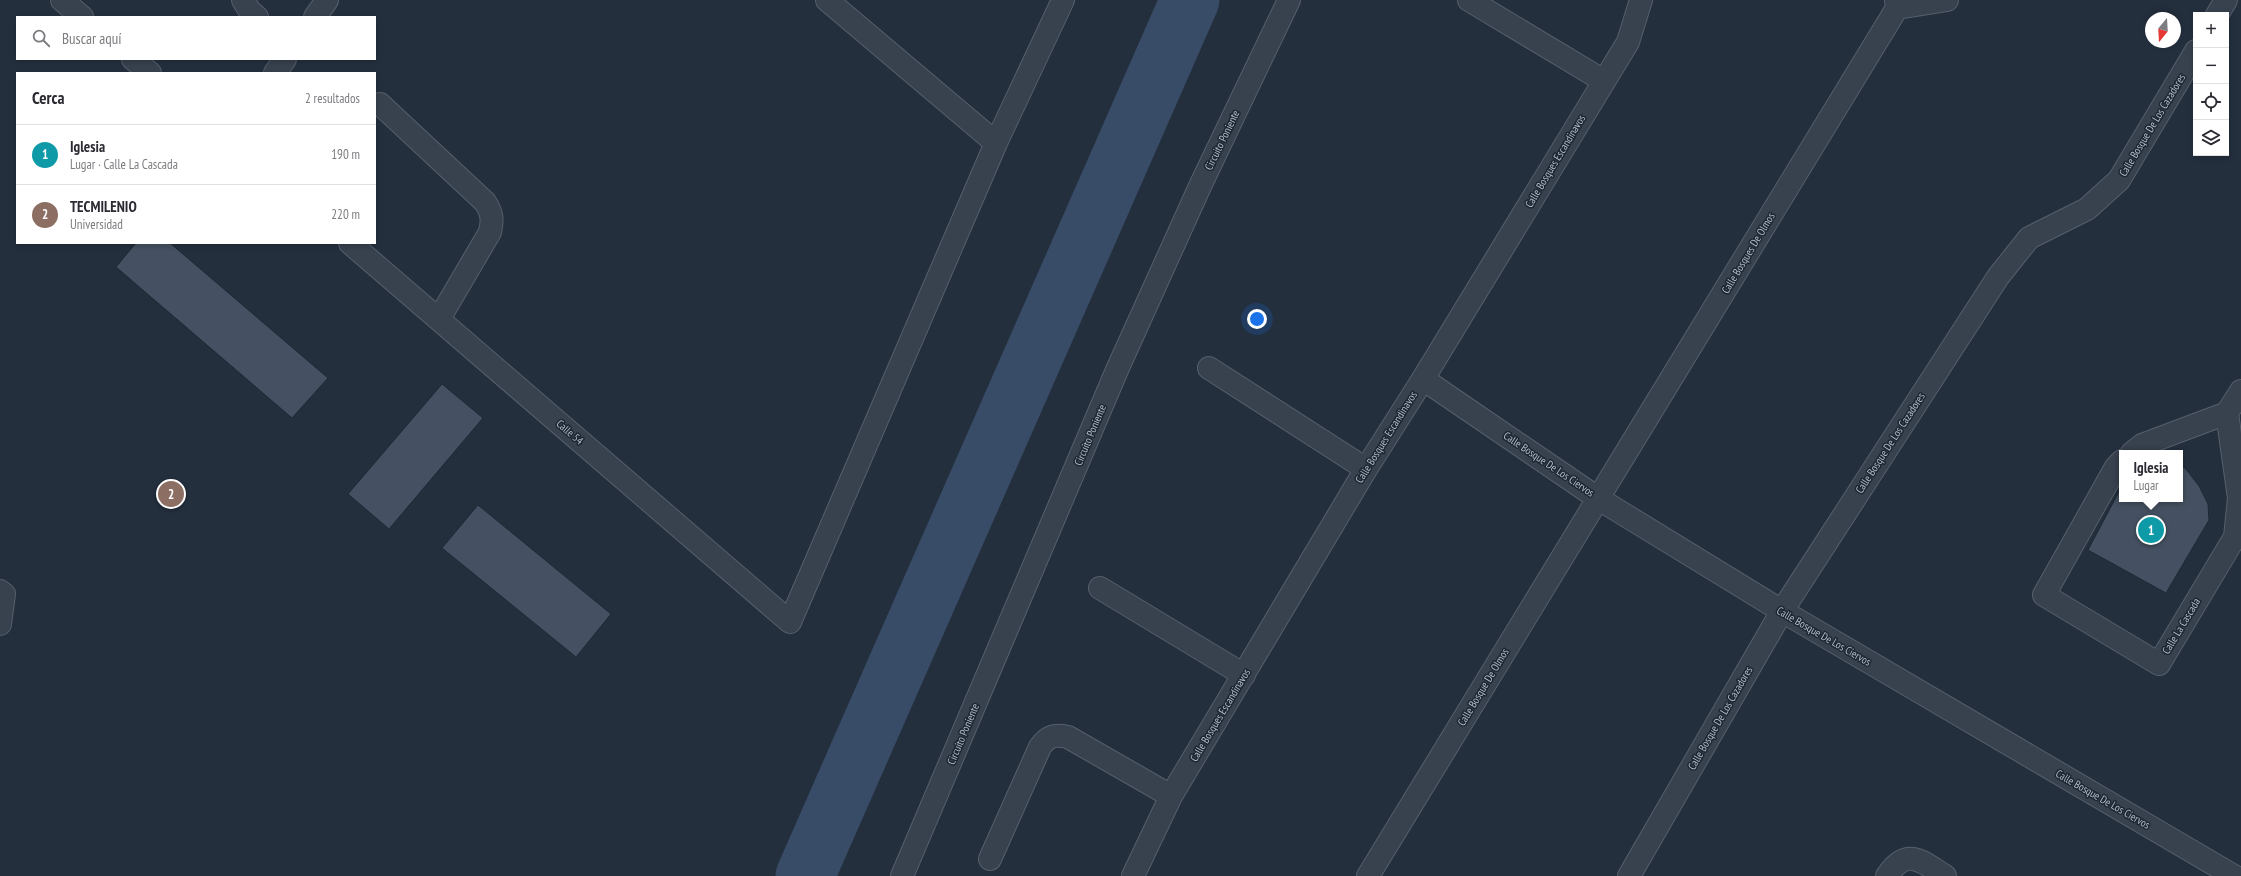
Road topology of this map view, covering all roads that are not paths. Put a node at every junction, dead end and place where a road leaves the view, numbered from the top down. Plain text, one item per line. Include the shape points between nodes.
1 (62, 0) edge
2 (242, 0) edge
3 (327, 0) edge
4 (826, 0) edge
5 (1063, 0) edge
6 (1289, 0) edge
7 (1469, 0) edge
8 (1641, 0) edge
9 (1947, 0) edge
10 (2226, 0) edge
11 (1897, 4) edge
12 (2219, 12) edge
13 (81, 16) edge
14 (257, 16) edge
15 (316, 16) edge
16 (2193, 56) edge
17 (134, 60) edge
18 (284, 60) edge
19 (149, 72) edge
20 (276, 72) edge
21 (1604, 81) junction
22 (380, 104) dead end
23 (996, 143) junction
24 (351, 244) edge
25 (439, 319) junction
26 (1209, 368) dead end
27 (1423, 379) junction
28 (2241, 391) edge
29 (2227, 413) junction
30 (2136, 450) edge
31 (2119, 464) edge
32 (1366, 469) junction
33 (1599, 499) junction
34 (1100, 588) dead end
35 (0, 591) edge
36 (1782, 611) junction
37 (0, 624) edge
38 (1244, 675) junction
39 (1170, 796) junction
40 (990, 859) dead end
41 (902, 876) edge
42 (1133, 876) edge
43 (1368, 876) edge
44 (1628, 876) edge
45 (1887, 876) edge
46 (1945, 876) edge
47 (2234, 876) edge

1 - 13 street
2 - 14 street
3 - 15 street
4 - 23 street
5 - 23 street
6 - 41 street, Circuito Poniente via 1200,184 1117,370
7 - 21 street
8 - 21 street, Calle Bosques Escandinavos via 1628,42
9 - 11 street, Calle Bosques De Olmos
10 - 12 street
11 - 33 street, Calle Bosques De Olmos
16 - 36 street, Calle Bosque De Los Cazadores via 2119,180 2087,209 2029,238 1998,277
17 - 19 street
18 - 20 street
21 - 27 street, Calle Bosques Escandinavos
22 - 25 street via 485,202 491,211 490,232
23 - 25 street, Calle 54 via 790,622
24 - 25 street, Calle 54
26 - 32 street
27 - 32 street, Calle Bosques Escandinavos
27 - 33 street, Calle Bosque De Los Ciervos
28 - 29 street
29 - 30 street via 2142,445
29 - 31 street, Calle La Cascada via 2240,498 2235,537 2159,664 2044,595
32 - 38 street, Calle Bosques Escandinavos
33 - 36 street, Calle Bosque De Los Ciervos
33 - 43 street, Calle Bosque De Olmos
34 - 38 street
35 - 37 street via 4,594
36 - 44 street, Calle Bosque De Los Cazadores
36 - 47 street, Calle Bosque De Los Ciervos
38 - 39 street, Calle Bosques Escandinavos
39 - 40 street via 1068,737 1057,735 1046,738
39 - 42 street, Calle Bosques Escandinavos
45 - 46 street via 1901,860 1911,857

